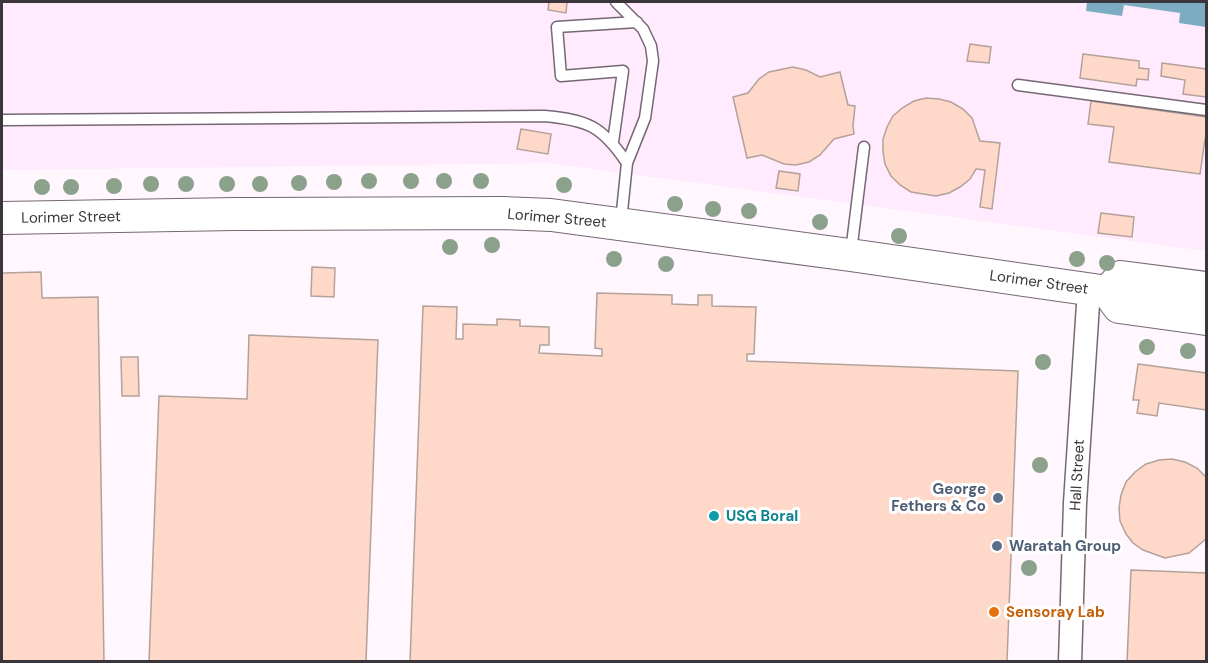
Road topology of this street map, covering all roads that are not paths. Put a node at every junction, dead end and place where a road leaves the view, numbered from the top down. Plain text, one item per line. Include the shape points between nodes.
1 (616, 2) edge
2 (637, 22) junction
3 (1018, 85) dead end
4 (1206, 110) edge
5 (2, 120) edge
6 (613, 142) junction
7 (864, 147) dead end
8 (627, 163) junction
9 (2, 218) edge
10 (621, 224) junction
11 (850, 255) junction
12 (1206, 288) edge
13 (1098, 291) junction
14 (1206, 319) edge
15 (1070, 662) edge

1 - 2 lane
2 - 6 lane via 557,27 561,76 622,71
2 - 8 lane via 651,46 652,78 642,126
3 - 4 lane
5 - 6 lane via 544,116 589,124
6 - 8 lane
7 - 11 lane
8 - 10 lane
9 - 10 main road, Lorimer Street via 503,213
10 - 11 main road, Lorimer Street
11 - 13 main road, Lorimer Street
12 - 13 main road, Lorimer Street via 1121,277
13 - 14 main road, Lorimer Street via 1119,307
13 - 15 street, Hall Street via 1076,503

